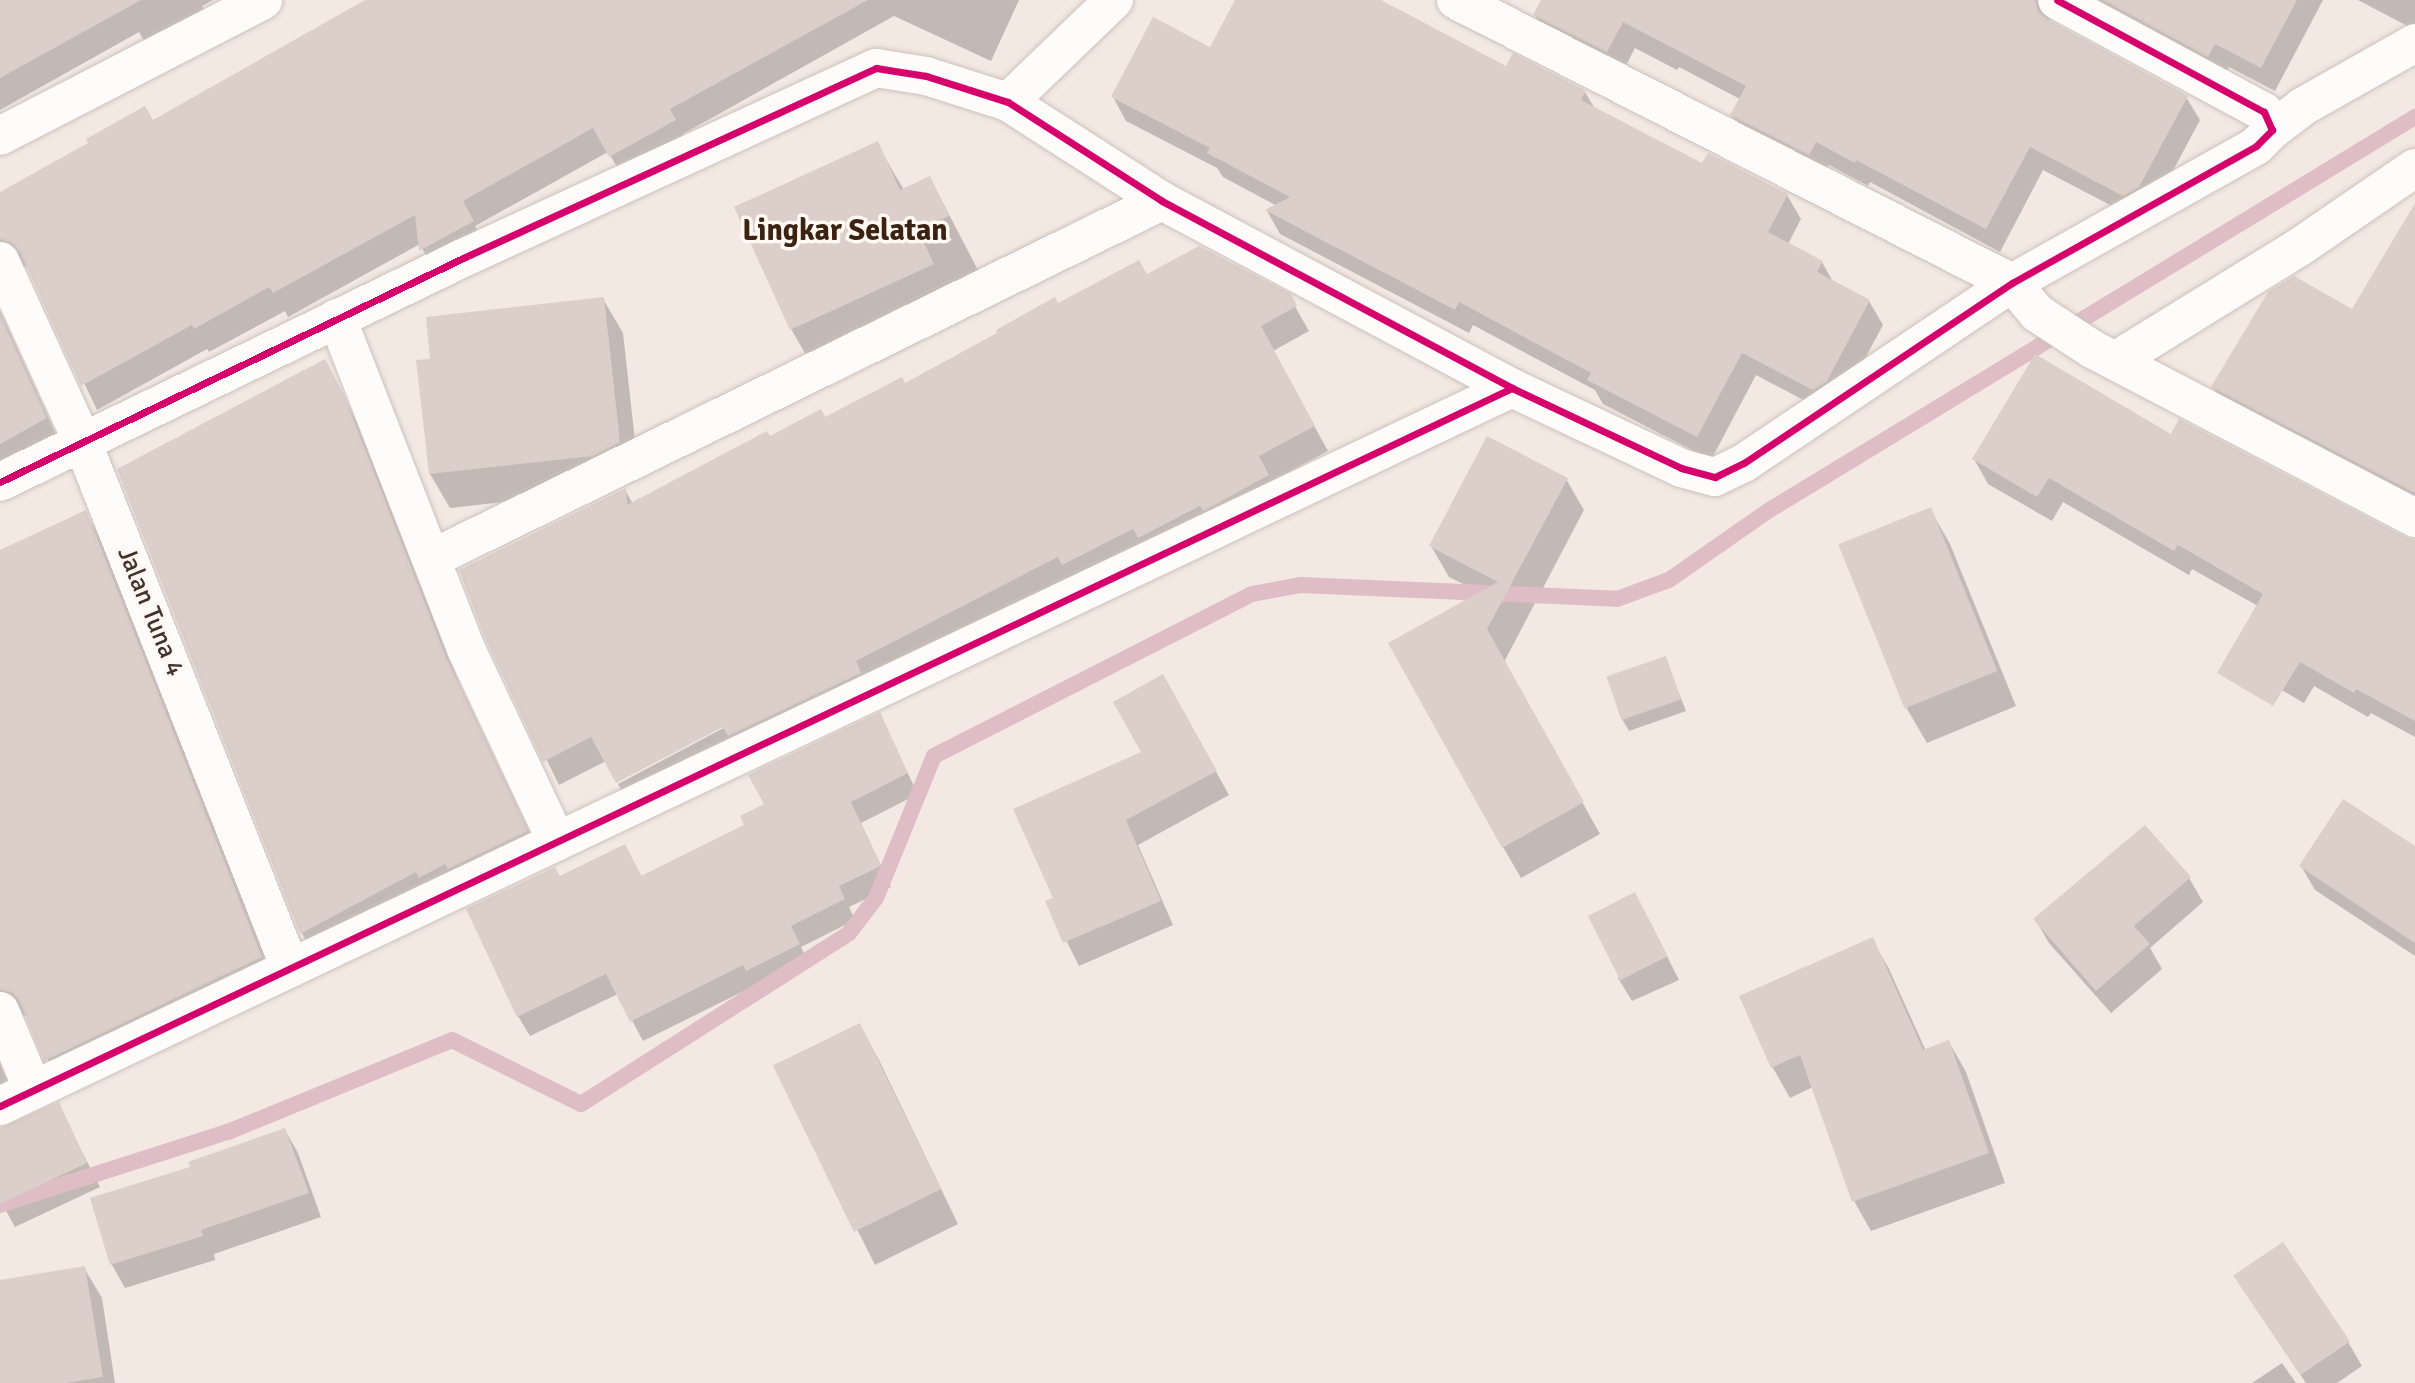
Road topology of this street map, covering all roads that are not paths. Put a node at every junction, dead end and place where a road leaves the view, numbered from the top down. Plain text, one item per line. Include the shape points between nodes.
1 (263, 0) edge
2 (1114, 0) edge
3 (1456, 0) edge
4 (2057, 0) edge
5 (2415, 43) edge
6 (1008, 102) junction
7 (2272, 130) junction
8 (0, 136) edge
9 (2413, 171) edge
10 (1162, 201) junction
11 (0, 261) edge
12 (2012, 283) junction
13 (337, 318) junction
14 (2104, 355) junction
15 (1513, 388) junction
16 (82, 441) junction
17 (0, 482) edge
18 (2415, 518) edge
19 (431, 559) junction
20 (557, 842) junction
21 (290, 968) junction
22 (0, 1012) edge
23 (17, 1098) edge

1 - 8 street
2 - 6 street
3 - 12 street
4 - 7 street via 2264,112
5 - 7 street via 2302,107
6 - 10 street
6 - 13 street via 926,76 876,68
7 - 12 street via 2256,146
9 - 14 street via 2301,246
10 - 15 street
10 - 19 street
11 - 16 street, Jalan Tuna 4
12 - 14 street via 2038,313
12 - 15 street via 1744,463 1715,477 1681,468
13 - 16 street
13 - 19 street
14 - 18 street
15 - 20 street
16 - 17 street
16 - 21 street, Jalan Tuna 4
19 - 20 street via 466,649
20 - 21 street
21 - 23 street
22 - 23 street

